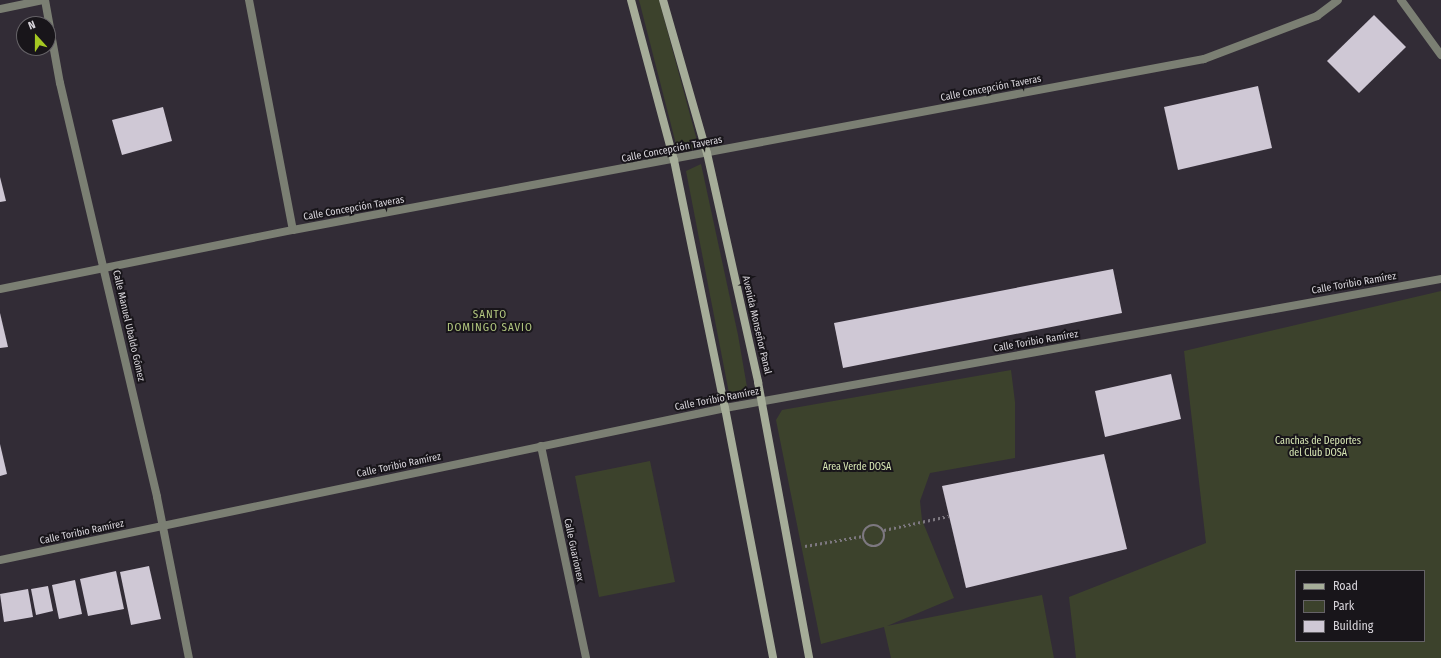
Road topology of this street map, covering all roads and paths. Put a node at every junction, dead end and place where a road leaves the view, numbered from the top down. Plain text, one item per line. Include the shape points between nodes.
1 (44, 0) edge
2 (248, 0) edge
3 (631, 0) edge
4 (664, 0) edge
5 (1338, 0) edge
6 (1401, 0) edge
7 (0, 8) edge
8 (1441, 55) edge
9 (707, 153) junction
10 (674, 160) junction
11 (293, 230) junction
12 (105, 270) junction
13 (1441, 279) edge
14 (0, 289) edge
15 (761, 401) junction
16 (725, 408) junction
17 (541, 446) junction
18 (949, 516) dead end
19 (162, 526) junction
20 (884, 530) junction
21 (863, 536) junction
22 (789, 550) junction
23 (0, 560) edge
24 (189, 658) edge
25 (586, 658) edge
26 (773, 658) edge
27 (809, 658) edge

1 - 7 street
1 - 12 street, Calle Manuel Ubaldo Gómez via 60,83
2 - 11 street
3 - 10 street
4 - 9 street, Avenida Monseñor Panal
5 - 9 street, Calle Concepción Taveras via 1316,16 1204,59
6 - 8 street
9 - 10 street, Calle Concepción Taveras
9 - 15 street, Avenida Monseñor Panal
10 - 11 street, Calle Concepción Taveras
10 - 16 street
11 - 12 street, Calle Concepción Taveras
12 - 14 street, Calle Concepción Taveras
12 - 19 street, Calle Manuel Ubaldo Gómez
13 - 15 street, Calle Toribio Ramírez
15 - 16 street, Calle Toribio Ramírez
15 - 22 street, Avenida Monseñor Panal
16 - 17 street, Calle Toribio Ramírez
16 - 26 street
17 - 19 street, Calle Toribio Ramírez
17 - 25 street, Calle Guarionex
18 - 20 path
19 - 23 street, Calle Toribio Ramírez
19 - 24 street, Calle Manuel Ubaldo Gómez
20 - 21 path via 878,525 867,528
20 - 21 path via 886,540 878,548 870,547
21 - 22 path
22 - 27 street, Avenida Monseñor Panal

